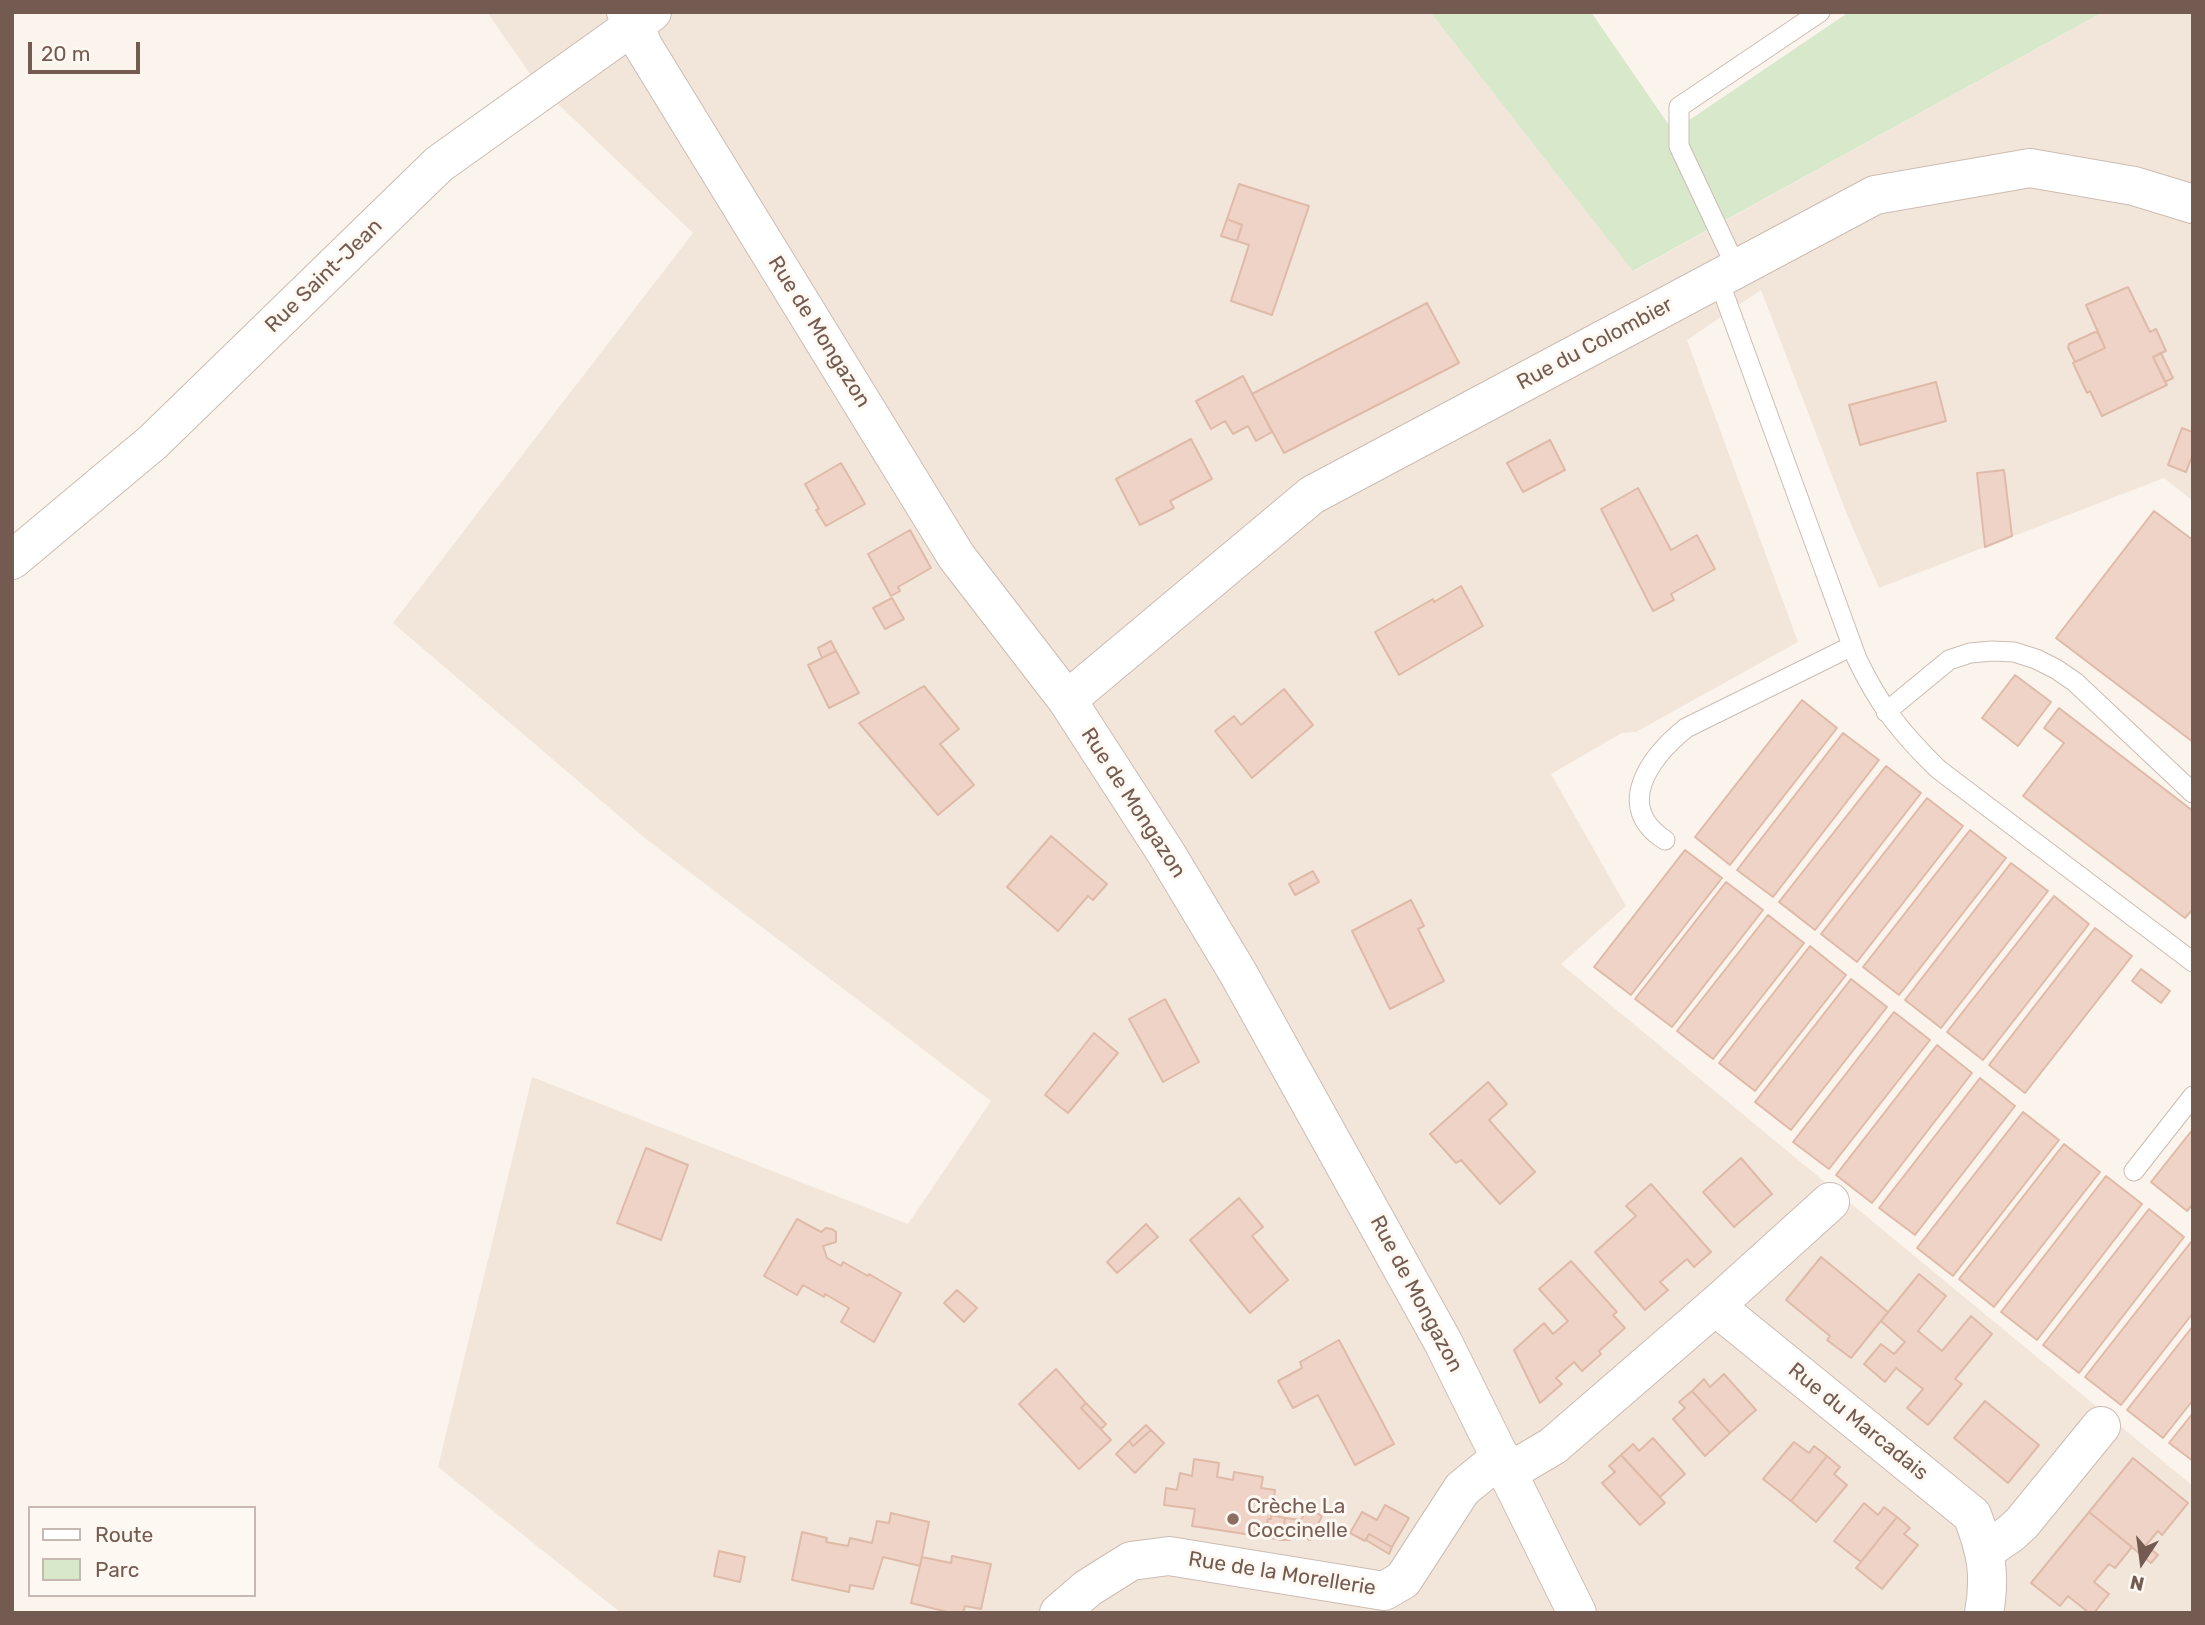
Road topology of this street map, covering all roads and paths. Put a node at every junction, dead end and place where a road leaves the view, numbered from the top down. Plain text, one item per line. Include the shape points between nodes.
1 (1820, 12) edge
2 (638, 17) edge
3 (2193, 204) edge
4 (1727, 274) junction
5 (12, 560) edge
6 (1852, 646) junction
7 (1067, 700) junction
8 (1886, 712) junction
9 (2193, 793) edge
10 (1665, 840) dead end
11 (2193, 962) edge
12 (2193, 1096) edge
13 (2134, 1171) dead end
14 (1830, 1202) dead end
15 (1714, 1306) junction
16 (2101, 1426) dead end
17 (1505, 1465) junction
18 (1984, 1551) junction
19 (1059, 1613) edge
20 (1577, 1613) edge
21 (1984, 1613) edge

1 - 4 lane via 1679,107 1679,146
2 - 5 street, Rue Saint-Jean via 439,164 153,442
2 - 7 street, Rue de Mongazon via 651,58 956,556
3 - 4 street, Rue du Colombier via 2134,186 2030,168 1875,195
4 - 6 lane
4 - 7 street, Rue du Colombier via 1312,495
6 - 8 lane
6 - 10 lane via 1686,728 1670,741 1656,756 1639,800 1646,825
7 - 17 street, Rue de Mongazon via 1238,973 1443,1342
8 - 9 lane via 1949,660 1970,653 2014,652 2056,668 2075,682
8 - 11 lane via 1938,769
12 - 13 lane
14 - 15 street
15 - 17 street via 1553,1446
15 - 18 street, Rue du Marcadais via 1972,1515
16 - 18 street via 2022,1523
17 - 19 street, Rue de la Morellerie via 1462,1489 1403,1580 1384,1591 1169,1556 1131,1562 1088,1588
17 - 20 street, Rue de Mongazon
18 - 21 street, Rue du Marcadais via 1988,1566

